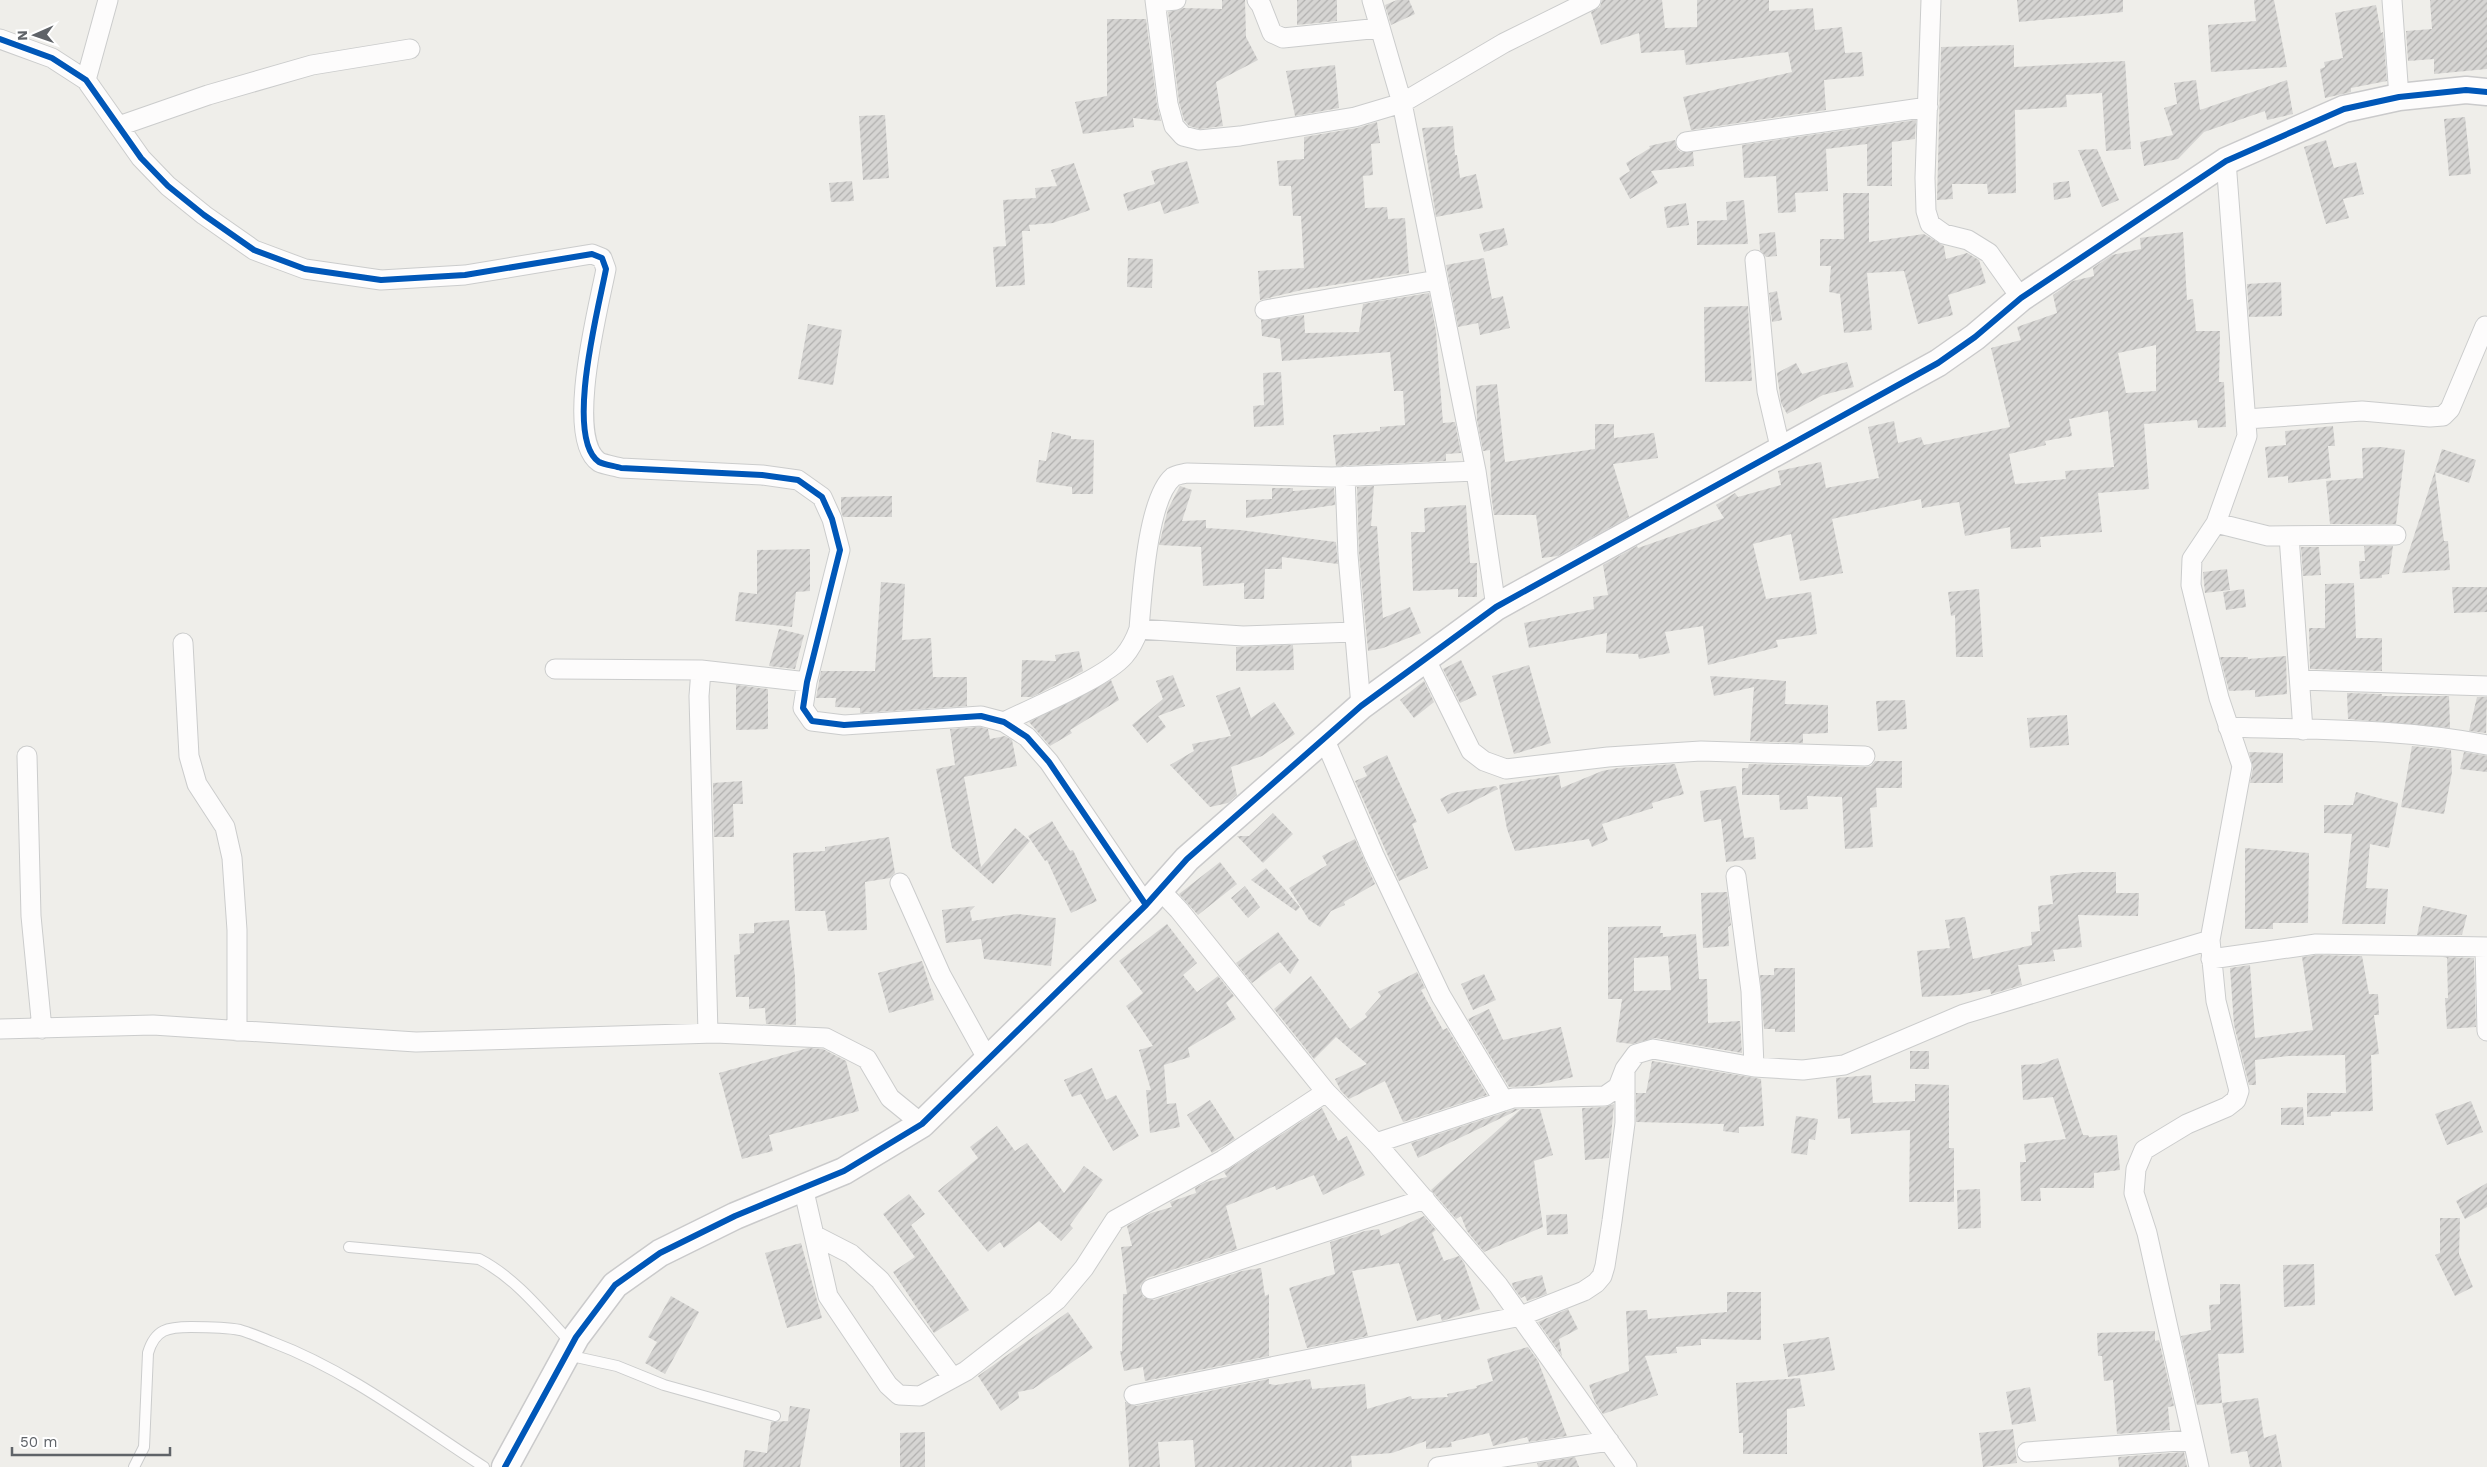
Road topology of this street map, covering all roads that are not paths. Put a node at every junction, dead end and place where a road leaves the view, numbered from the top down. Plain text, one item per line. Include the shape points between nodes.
1 (108, 0) edge
2 (1176, 0) edge
3 (1257, 0) edge
4 (1372, 0) edge
5 (1591, 0) edge
6 (1931, 0) edge
7 (2392, 0) edge
8 (1156, 1) edge
9 (1380, 28) junction
10 (0, 39) edge
11 (410, 49) dead end
12 (86, 80) junction
13 (2487, 92) edge
14 (2399, 97) junction
15 (1402, 103) junction
16 (1928, 107) junction
17 (120, 126) junction
18 (1686, 142) dead end
19 (2226, 161) junction
20 (1755, 260) dead end
21 (1437, 280) junction
22 (2020, 298) junction
23 (1264, 310) dead end
24 (2485, 326) dead end
25 (2246, 419) junction
26 (1780, 452) junction
27 (1476, 471) junction
28 (1345, 476) junction
29 (2216, 523) junction
30 (2396, 535) dead end
31 (2289, 536) junction
32 (1496, 607) junction
33 (1139, 629) junction
34 (1354, 632) junction
35 (183, 643) dead end
36 (1425, 658) junction
37 (554, 669) dead end
38 (701, 670) junction
39 (2300, 680) junction
40 (807, 682) junction
41 (2487, 686) edge
42 (1361, 706) junction
43 (1004, 722) junction
44 (2228, 727) junction
45 (2303, 730) junction
46 (1324, 738) junction
47 (2487, 745) edge
48 (27, 756) dead end
49 (1865, 756) dead end
50 (1736, 876) dead end
51 (900, 883) dead end
52 (1153, 898) junction
53 (2210, 940) junction
54 (2486, 947) edge
55 (2211, 959) junction
56 (0, 1029) edge
57 (42, 1029) junction
58 (236, 1031) junction
59 (2487, 1031) edge
60 (708, 1034) junction
61 (988, 1060) junction
62 (1754, 1067) junction
63 (1625, 1070) junction
64 (1326, 1092) junction
65 (1504, 1101) junction
66 (922, 1124) junction
67 (1376, 1143) junction
68 (803, 1188) junction
69 (1426, 1199) junction
70 (814, 1235) junction
71 (349, 1247) dead end
72 (1151, 1289) dead end
73 (1521, 1316) junction
74 (569, 1349) junction
75 (953, 1378) junction
76 (1134, 1395) dead end
77 (775, 1416) dead end
78 (2193, 1440) junction
79 (1609, 1441) junction
80 (2027, 1452) dead end
81 (134, 1467) edge
82 (484, 1467) edge
83 (505, 1467) edge
84 (1438, 1467) edge
85 (1627, 1467) edge
86 (2199, 1467) edge

1 - 12 street
2 - 8 street
3 - 9 street via 1272,33 1283,38
4 - 9 street
5 - 15 street via 1504,43
6 - 16 street
7 - 14 street
8 - 15 street via 1168,104 1174,126 1183,136 1199,140 1240,136 1355,117
9 - 15 street
10 - 12 street via 52,58
11 - 17 street via 312,65 208,95
12 - 17 street
13 - 14 street via 2466,90
14 - 19 street via 2344,108
15 - 21 street
16 - 18 street
16 - 22 street via 1925,178 1926,211 1930,224 1944,234 1968,240 1989,253
17 - 40 street via 141,158 168,186 204,215 254,250 304,269 381,280 465,275 592,254 602,258 606,269 587,365 586,444 599,462 622,468 762,474 798,480 822,496 840,550
19 - 22 street
19 - 25 street
20 - 26 street via 1767,391
21 - 23 street
21 - 27 street
22 - 26 street via 1938,363
24 - 25 street via 2450,410 2443,416 2362,411
25 - 29 street via 2247,436
26 - 32 street
27 - 28 street
27 - 32 street
28 - 33 street via 1188,472 1174,476 1164,490 1152,524
28 - 34 street
29 - 31 street via 2268,536
29 - 44 street via 2192,560 2191,586
30 - 31 street
31 - 39 street
32 - 36 street
33 - 34 street via 1243,636
33 - 43 street via 1123,658
34 - 42 street
35 - 58 street via 189,756 197,784 225,827 232,858
36 - 42 street
36 - 49 street via 1470,751 1484,761 1506,769 1608,757 1701,751
37 - 38 street
38 - 40 street
38 - 60 street
39 - 41 street
39 - 45 street
40 - 43 street via 803,708 812,721 844,725 981,716
42 - 46 street
43 - 52 street via 1027,737
44 - 45 street
44 - 53 street via 2242,766
45 - 47 street via 2452,738
46 - 52 street via 1187,859
46 - 65 street via 1374,855 1441,996
48 - 57 street via 31,916
50 - 62 street via 1751,991
51 - 61 street via 941,975
52 - 61 street
52 - 64 street via 1179,910
53 - 55 street
53 - 62 street via 1964,1014 1844,1065 1803,1070
54 - 55 street via 2316,944
54 - 59 street
55 - 78 street via 2216,1001 2239,1091 2236,1100 2227,1107 2187,1124 2144,1150 2136,1168 2134,1193 2147,1233
56 - 57 street
57 - 58 street via 153,1025
58 - 60 street via 416,1042
60 - 66 street via 826,1038 867,1059 890,1098
61 - 66 street
62 - 63 street via 1653,1049 1636,1054
63 - 65 street via 1618,1087 1605,1096 1513,1098
63 - 73 street via 1625,1123 1602,1276 1584,1290
64 - 67 street
64 - 75 street via 1223,1160 1115,1220 1084,1268 1056,1300
65 - 67 street
66 - 68 street via 844,1171
67 - 69 street
68 - 70 street
68 - 74 street via 734,1216 660,1253 615,1284
69 - 72 street
69 - 73 street
70 - 75 street via 851,1254 880,1280
70 - 75 street via 828,1296 888,1385 899,1395 920,1396
71 - 74 lane via 479,1259 511,1280
73 - 76 street
73 - 79 street
74 - 77 lane via 664,1385
74 - 83 street
78 - 80 street
78 - 86 street
79 - 84 street
79 - 85 street
81 - 82 lane via 144,1447 151,1340 173,1327 199,1327 240,1330 300,1353 336,1372

